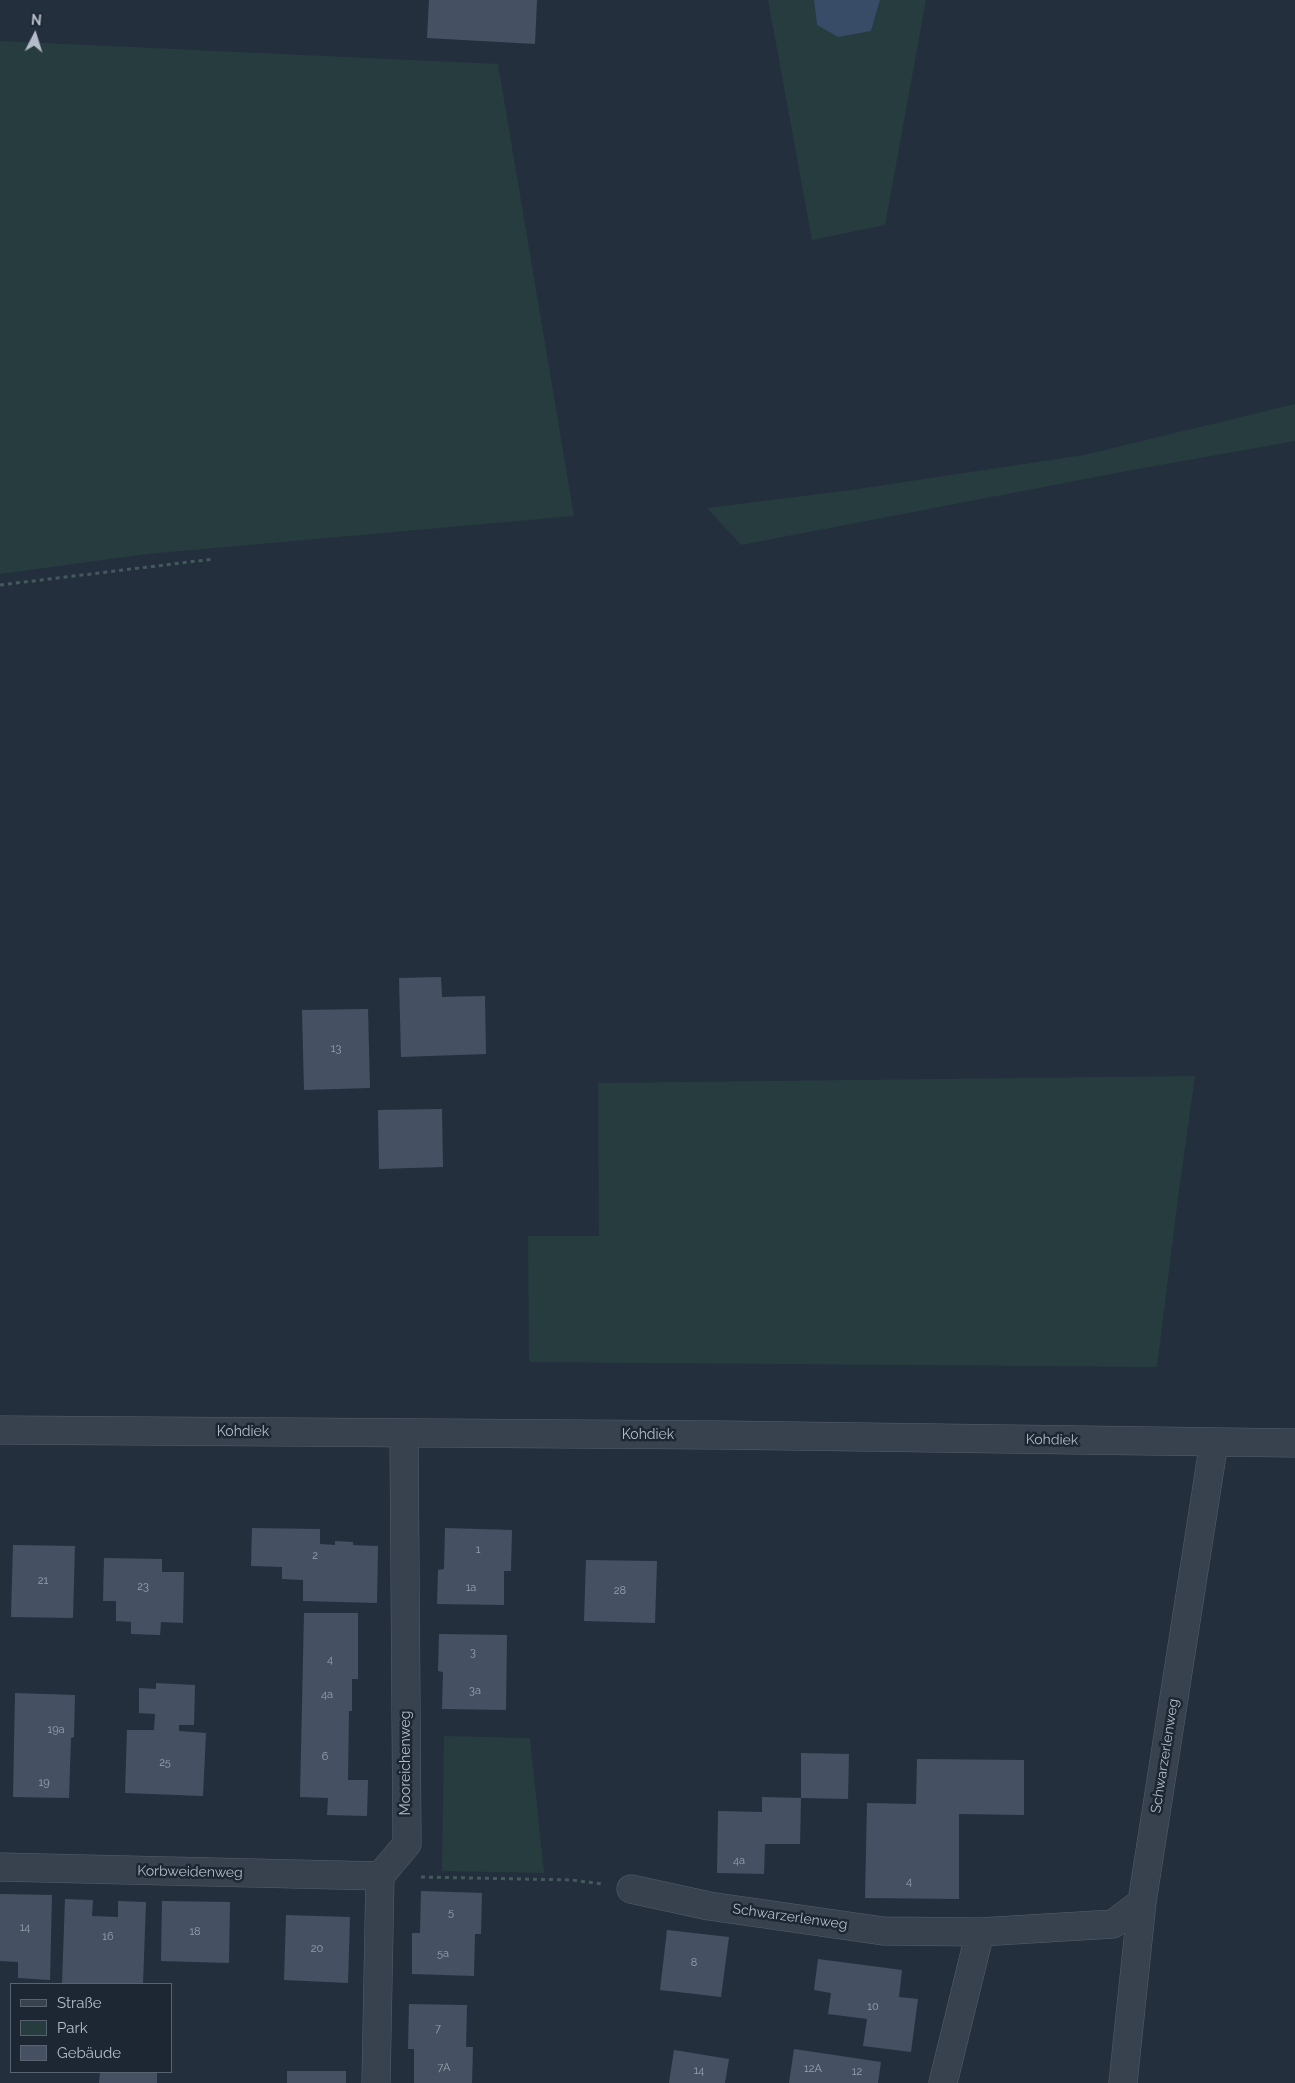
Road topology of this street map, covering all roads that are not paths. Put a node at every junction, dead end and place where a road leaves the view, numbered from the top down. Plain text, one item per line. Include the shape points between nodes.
1 (0, 1430) edge
2 (404, 1434) junction
3 (1214, 1442) junction
4 (1295, 1443) edge
5 (0, 1867) edge
6 (380, 1876) junction
7 (631, 1889) road end
8 (1142, 1902) junction
9 (980, 1932) junction
10 (376, 2083) edge
11 (943, 2083) edge
12 (1122, 2083) edge

1 - 2 street, Kohdiek
2 - 3 street, Kohdiek
2 - 6 street, Mooreichenweg via 407,1844
3 - 4 street, Kohdiek
3 - 8 street, Schwarzerlenweg
5 - 6 street, Korbweidenweg
6 - 10 street
7 - 9 street, Schwarzerlenweg via 709,1906 883,1930
8 - 9 street, Schwarzerlenweg via 1113,1924
8 - 12 street
9 - 11 street

